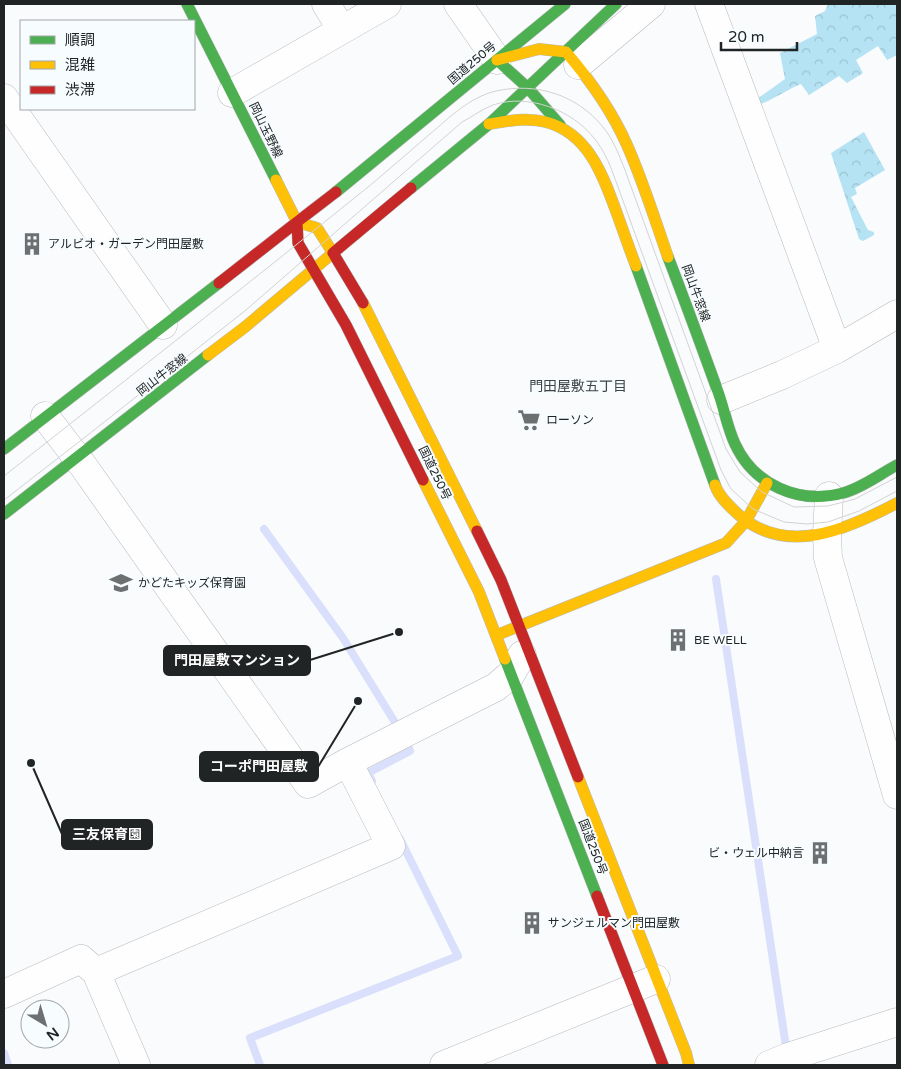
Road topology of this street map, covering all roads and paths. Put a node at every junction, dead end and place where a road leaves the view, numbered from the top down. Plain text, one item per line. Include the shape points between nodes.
1 (187, 4) edge
2 (326, 4) edge
3 (387, 4) edge
4 (458, 4) edge
5 (565, 4) edge
6 (616, 4) edge
7 (651, 4) edge
8 (709, 4) edge
9 (546, 13) edge
10 (342, 30) junction
11 (572, 58) junction
12 (497, 60) junction
13 (528, 88) junction
14 (232, 93) junction
15 (4, 98) edge
16 (489, 124) junction
17 (560, 125) junction
18 (297, 222) junction
19 (334, 253) junction
20 (314, 269) junction
21 (897, 314) edge
22 (163, 325) junction
23 (837, 349) junction
24 (721, 400) junction
25 (45, 416) junction
26 (4, 449) edge
27 (77, 459) junction
28 (897, 465) edge
29 (767, 483) junction
30 (829, 496) junction
31 (897, 503) edge
32 (4, 514) edge
33 (746, 521) junction
34 (827, 534) junction
35 (548, 615) joint
36 (496, 635) junction
37 (523, 636) junction
38 (511, 674) junction
39 (348, 762) junction
40 (897, 795) edge
41 (96, 972) junction
42 (645, 983) junction
43 (4, 994) edge
44 (897, 1022) edge
45 (136, 1065) edge
46 (444, 1065) edge
47 (663, 1065) edge
48 (689, 1065) edge
49 (768, 1065) edge

1 - 14 main road, 岡山玉野線
2 - 10 street
3 - 10 street
4 - 12 street
5 - 9 main road, 国道250号
6 - 11 main road
7 - 11 street
8 - 23 street
9 - 12 main road, 国道250号
10 - 14 street
11 - 12 main road via 538,49
11 - 13 main road
11 - 24 main road, 岡山牛窓線 via 608,111 626,146
12 - 13 main road
12 - 18 main road, 国道250号
13 - 16 main road
13 - 17 main road
14 - 18 main road, 岡山玉野線
15 - 22 street
16 - 17 main road via 517,119
16 - 19 main road
17 - 33 main road via 586,148 599,168 716,489
18 - 19 main road via 317,228
18 - 20 main road, 国道250号 via 298,244
18 - 22 main road
19 - 20 main road, 岡山牛窓線
19 - 37 main road, 国道250号 via 369,312 501,580
20 - 27 main road, 岡山牛窓線
20 - 36 main road, 国道250号 via 346,325 474,583
21 - 23 street
22 - 25 main road
23 - 24 street via 782,376
24 - 29 main road, 岡山牛窓線 via 735,444 750,467
25 - 26 main road
25 - 27 street
27 - 32 main road, 岡山牛窓線
27 - 39 street via 308,784
28 - 30 main road, 岡山牛窓線 via 857,487
29 - 30 main road, 岡山牛窓線 via 799,495
29 - 33 main road
30 - 34 street
31 - 34 main road via 843,530
33 - 34 main road via 763,531 783,536 805,538
33 - 35 main road via 726,543
34 - 40 street via 828,558
35 - 37 street
36 - 37 main road
36 - 38 main road, 国道250号
37 - 38 street
37 - 42 main road, 国道250号
38 - 39 street via 496,687
38 - 42 main road, 国道250号
39 - 41 street via 392,846
41 - 43 street via 81,959
41 - 45 street
42 - 46 street
42 - 47 main road, 国道250号
42 - 48 main road, 国道250号 via 686,1053
44 - 49 street

